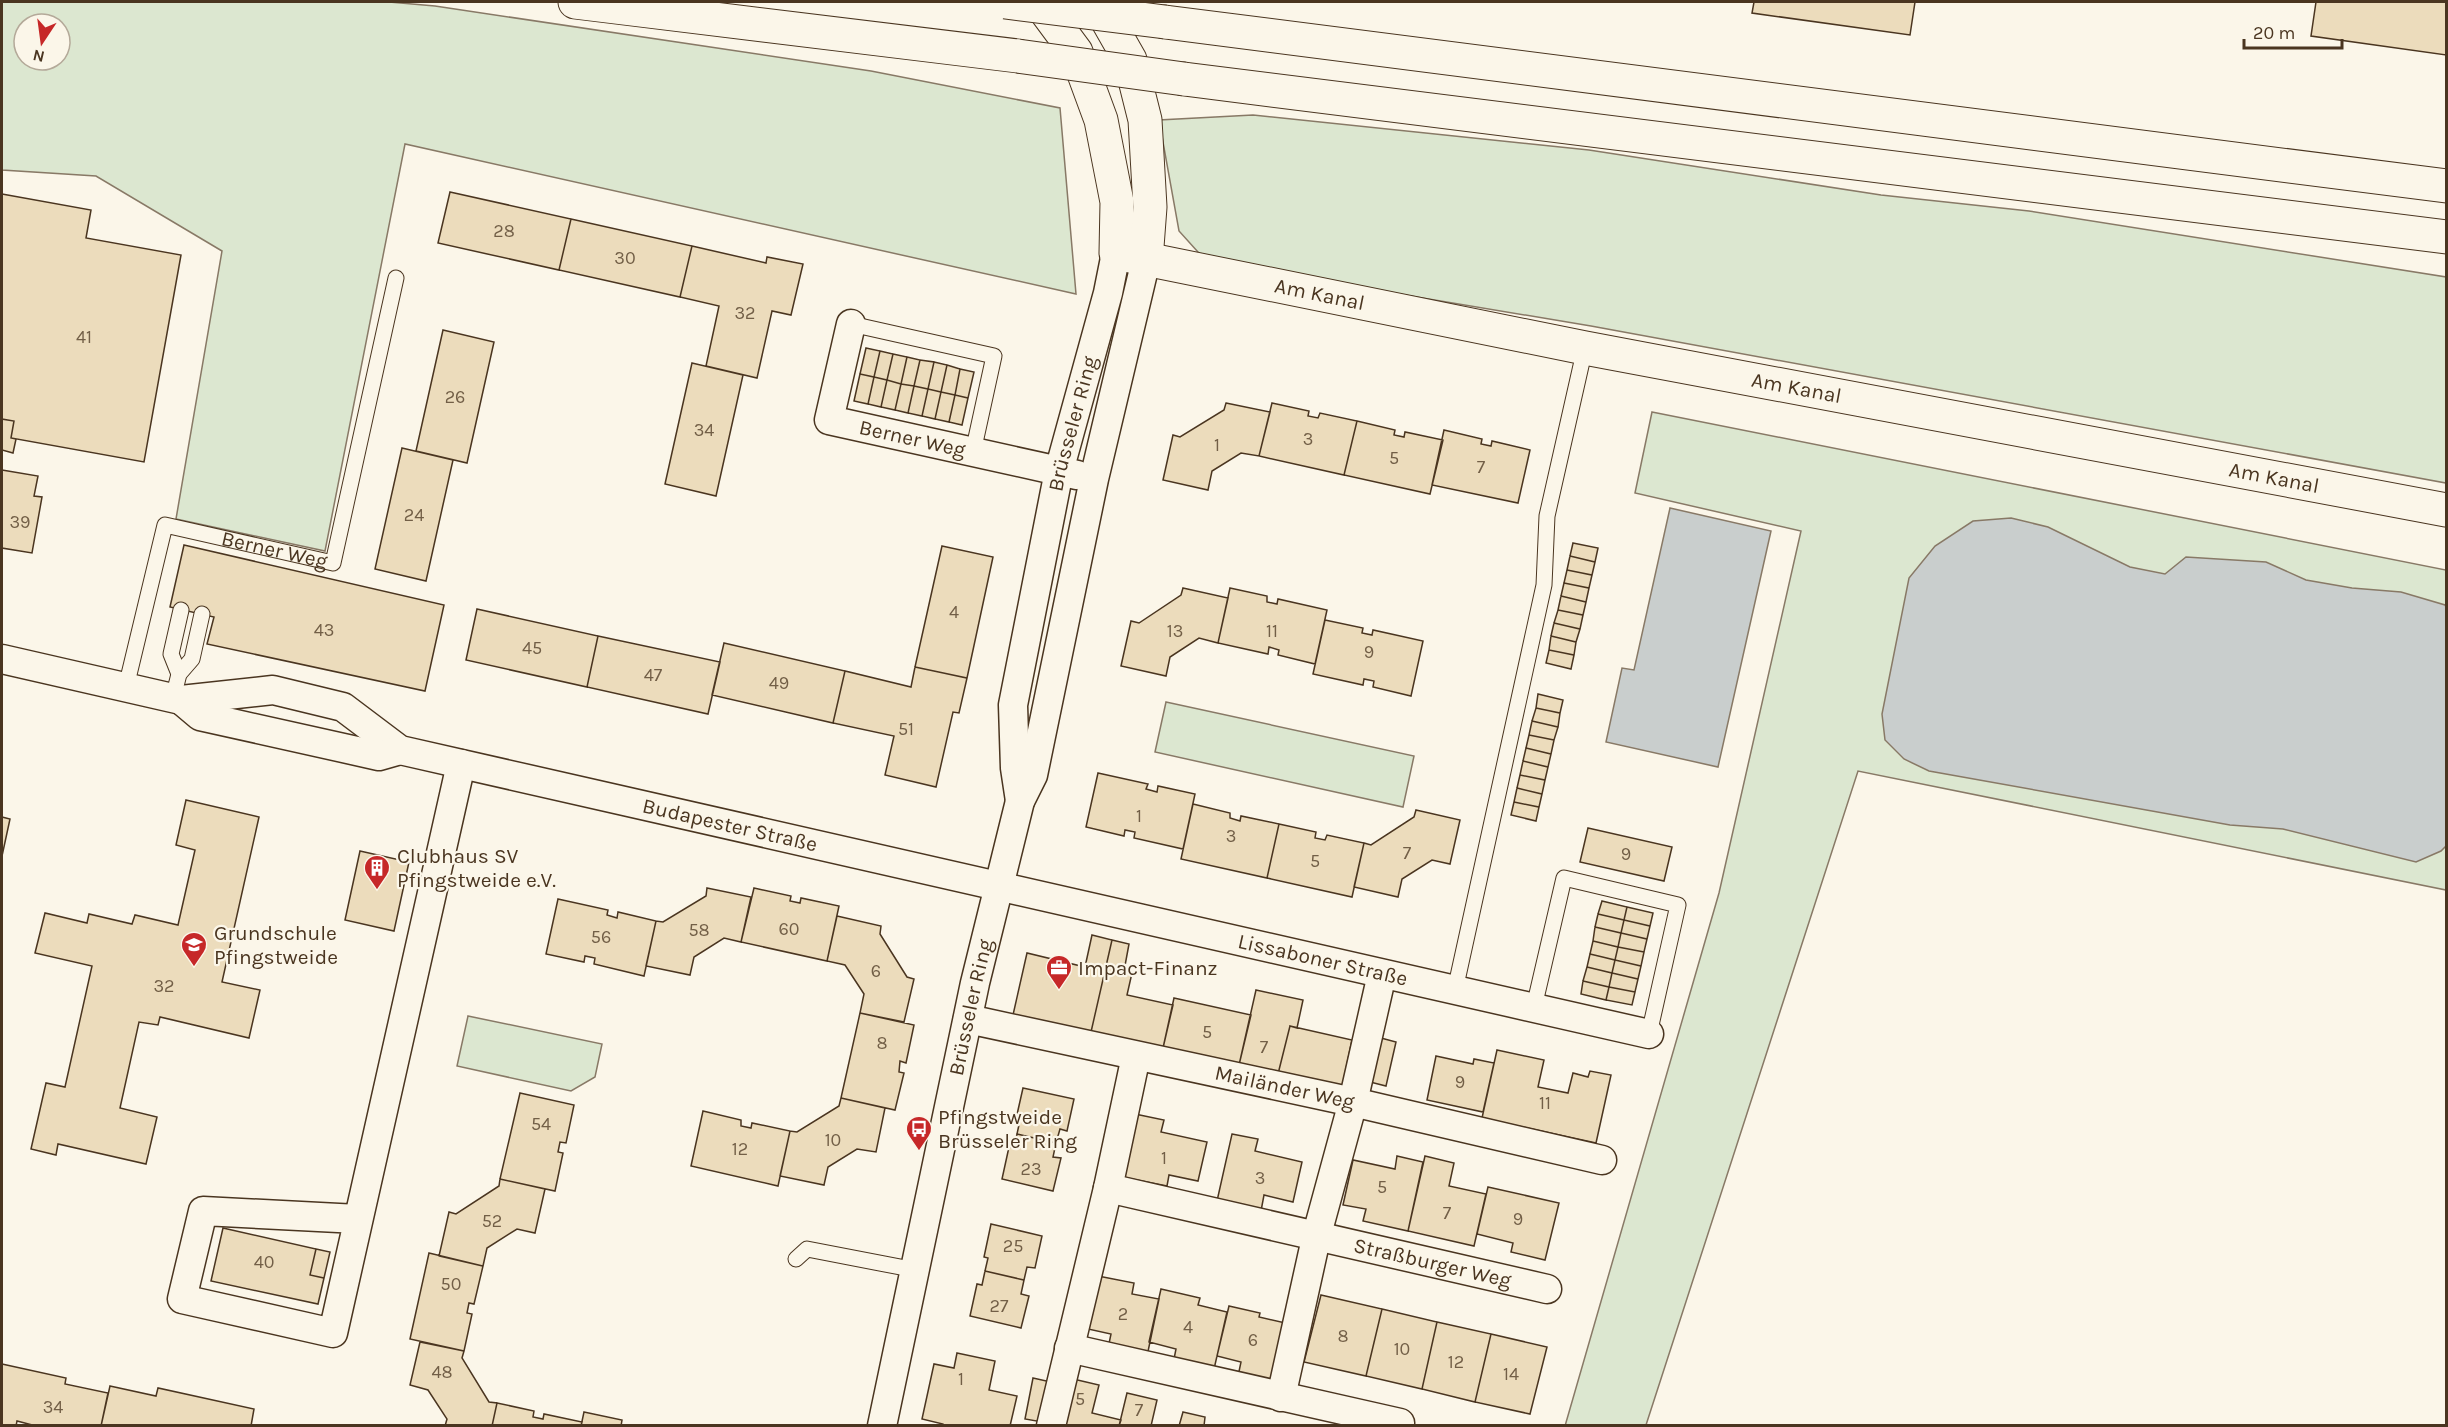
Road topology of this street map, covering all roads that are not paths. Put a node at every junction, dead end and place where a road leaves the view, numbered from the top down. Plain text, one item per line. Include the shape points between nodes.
1 (575, 2) edge
2 (1005, 2) edge
3 (1039, 2) edge
4 (1097, 2) edge
5 (2446, 186) edge
6 (2446, 237) edge
7 (1131, 257) junction
8 (396, 278) dead end
9 (851, 324) joint
10 (1585, 348) junction
11 (973, 452) junction
12 (1059, 471) junction
13 (1094, 479) junction
14 (2446, 510) edge
15 (181, 610) dead end
16 (202, 614) dead end
17 (2, 659) edge
18 (126, 687) junction
19 (178, 690) junction
20 (400, 750) junction
21 (461, 764) junction
22 (1020, 801) junction
23 (998, 887) junction
24 (1382, 974) junction
25 (1455, 990) junction
26 (1534, 1007) junction
27 (968, 1019) junction
28 (1649, 1034) joint
29 (1136, 1056) junction
30 (1353, 1102) junction
31 (1602, 1160) dead end
32 (1107, 1188) junction
33 (358, 1219) junction
34 (1317, 1234) junction
35 (796, 1259) dead end
36 (916, 1270) junction
37 (1547, 1289) dead end
38 (1069, 1348) junction
39 (1281, 1397) junction
40 (882, 1425) edge
41 (1051, 1425) edge
42 (1403, 1425) edge

1 - 6 main road, bridge
2 - 5 main road, bridge
3 - 7 main road, Brüsseler Ring via 1076,52 1101,120
4 - 7 main road, Brüsseler Ring via 1130,60 1146,131 1150,207
7 - 10 main road, Am Kanal
7 - 12 street, Brüsseler Ring via 1108,293
7 - 13 street, Brüsseler Ring
8 - 18 lane, Berner Weg via 333,563 165,525
9 - 11 lane via 994,356
9 - 11 street, Berner Weg via 829,420
10 - 14 main road, Am Kanal
10 - 25 lane via 1547,516 1544,585
11 - 12 street, Berner Weg
12 - 13 street, Berner Weg
12 - 22 street, Brüsseler Ring via 1013,705
13 - 22 street, Brüsseler Ring via 1034,775
15 - 19 lane via 171,654
16 - 19 lane via 192,659
17 - 18 street, Budapester Straße
18 - 19 street, Budapester Straße
19 - 20 street, Budapester Straße via 273,690 343,707
19 - 20 street, Budapester Straße via 200,716 379,756
20 - 21 street, Budapester Straße
21 - 23 street, Budapester Straße
21 - 33 street
22 - 23 street, Brüsseler Ring
23 - 24 street, Lissaboner Straße
23 - 27 street, Brüsseler Ring
24 - 25 street, Lissaboner Straße
24 - 30 street
25 - 26 street, Lissaboner Straße
26 - 28 street, Lissaboner Straße
26 - 28 lane via 1564,878 1678,905
27 - 29 street, Mailänder Weg
27 - 36 street, Brüsseler Ring
29 - 30 street, Mailänder Weg
29 - 32 street
30 - 31 street, Mailänder Weg
30 - 34 street
32 - 34 street, Straßburger Weg
32 - 38 street
33 - 33 street via 203,1211 182,1299 333,1333
34 - 37 street, Straßburger Weg
34 - 39 street
35 - 36 lane via 807,1249
36 - 40 street, Brüsseler Ring
38 - 39 street
38 - 41 street
39 - 42 street

